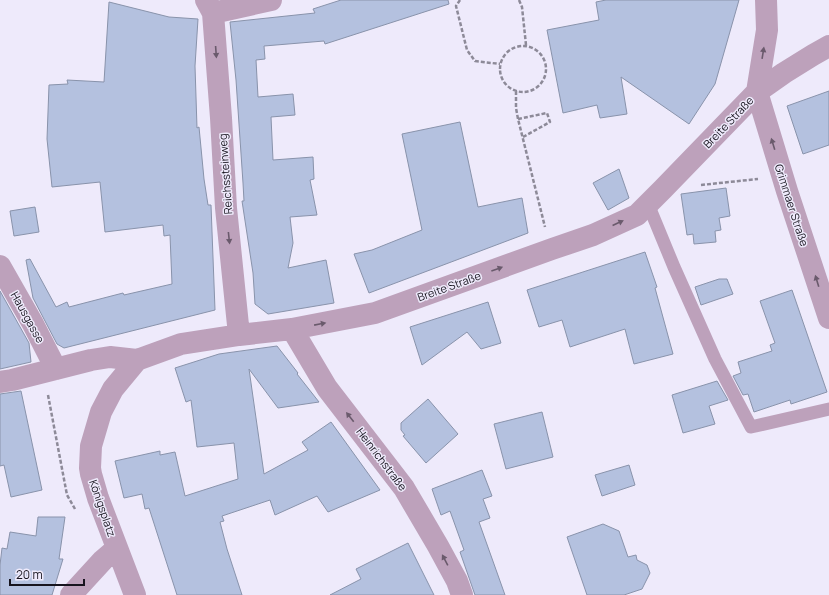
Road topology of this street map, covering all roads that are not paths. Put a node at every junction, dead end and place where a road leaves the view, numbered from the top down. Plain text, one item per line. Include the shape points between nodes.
1 (271, 0) edge
2 (766, 0) edge
3 (210, 7) edge
4 (829, 46) edge
5 (757, 92) junction
6 (648, 204) junction
7 (0, 266) edge
8 (829, 318) edge
9 (292, 329) junction
10 (239, 335) junction
11 (137, 360) junction
12 (56, 369) junction
13 (0, 382) edge
14 (829, 409) edge
15 (117, 548) junction
16 (71, 595) edge
17 (135, 595) edge
18 (462, 595) edge

1 - 3 street
5 -> 2 street via 767,30
3 -> 10 street, Reichssteinweg
4 - 5 street, Breite Straße
5 - 6 street, Breite Straße
8 -> 5 street, Grimmaer Straße
9 -> 6 street, Breite Straße via 375,313 593,235 636,215
6 - 14 lane via 715,359 751,427
7 - 12 street, Hausgasse via 34,324
9 - 10 street, Breite Straße
18 -> 9 street, Heinrichstraße via 457,581 404,488 327,388
10 - 11 street via 181,344
11 - 12 street via 110,357
11 - 15 street, Königsplatz via 113,389 100,412 91,446 91,474
12 - 13 street
15 - 16 street
15 - 17 street, Königsplatz

